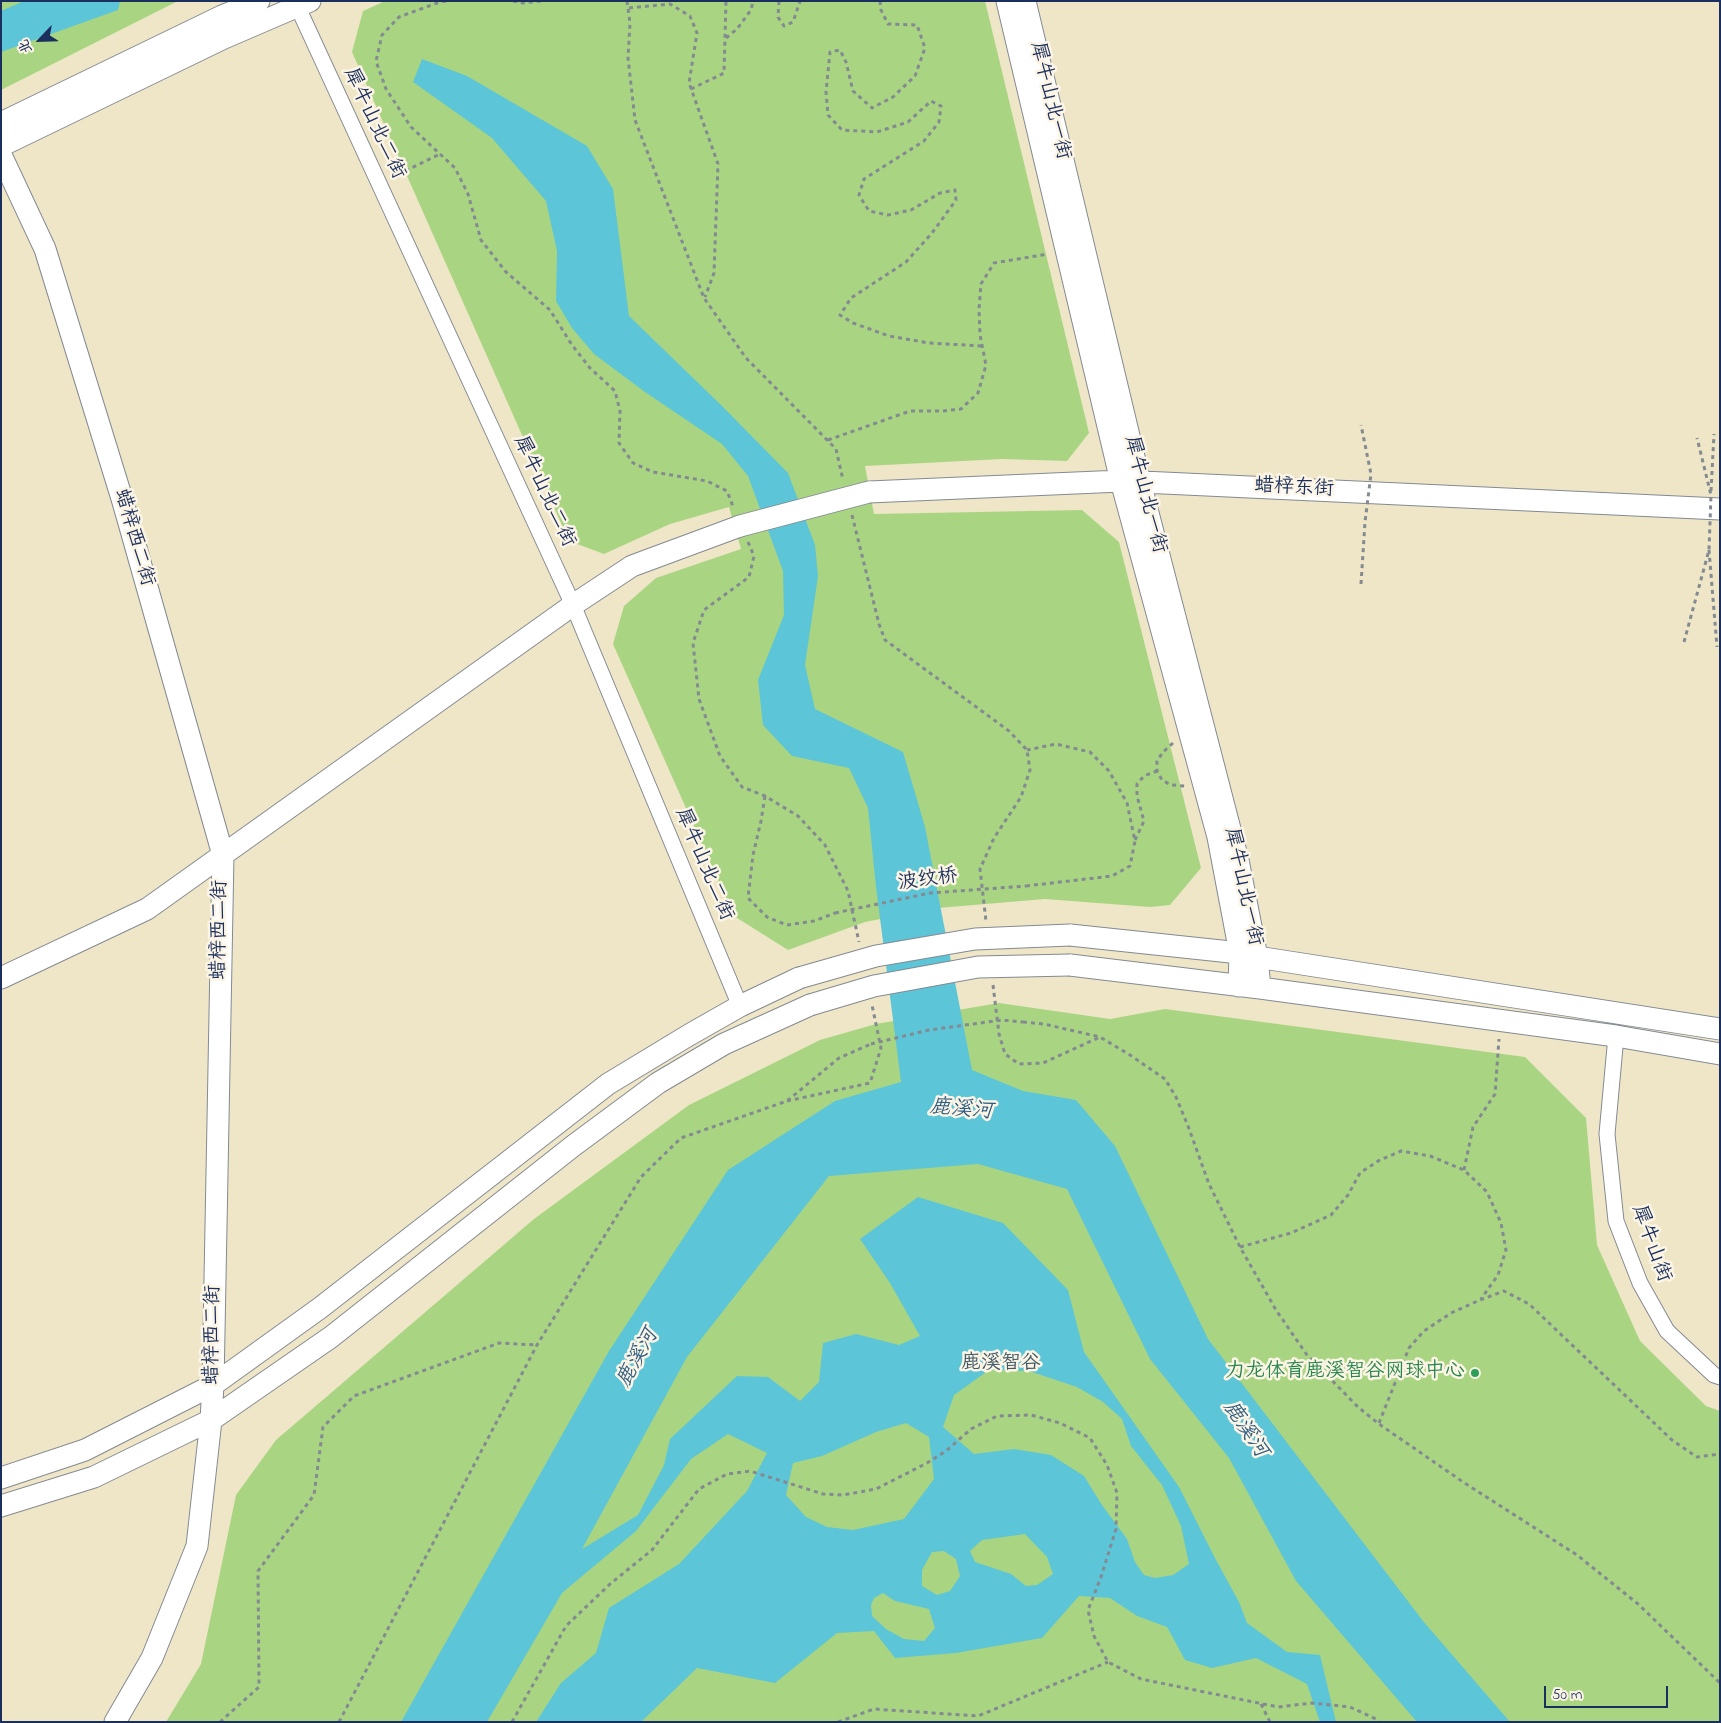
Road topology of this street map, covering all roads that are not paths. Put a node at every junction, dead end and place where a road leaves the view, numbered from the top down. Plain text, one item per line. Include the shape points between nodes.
1 (259, 1) edge
2 (1007, 1) edge
3 (1025, 1) edge
4 (300, 3) edge
5 (1, 123) edge
6 (1, 146) edge
7 (1, 155) edge
8 (1130, 482) junction
9 (1715, 502) edge
10 (573, 605) junction
11 (223, 855) junction
12 (1248, 955) junction
13 (1, 978) edge
14 (1249, 987) junction
15 (740, 1006) junction
16 (1720, 1029) edge
17 (1616, 1036) junction
18 (1720, 1054) edge
19 (1720, 1378) edge
20 (213, 1385) junction
21 (211, 1420) junction
22 (1, 1478) edge
23 (1, 1506) edge
24 (115, 1722) edge

1 - 5 street
2 - 8 street, 犀牛山北一街 via 1066,252
3 - 8 street, 犀牛山北一街
4 - 6 street
4 - 10 street, 犀牛山北二街 via 379,184
7 - 11 street, 蜡梓西二街 via 45,249 123,502
8 - 9 street, 蜡梓东街
8 - 10 street, 蜡梓东街, bridge via 869,492 740,526 632,566
8 - 12 street, 犀牛山北一街 via 1238,860
10 - 11 street, 蜡梓东街
10 - 15 street, 犀牛山北二街
11 - 13 street, 蜡梓东街 via 147,909
11 - 20 street, 蜡梓西二街
12 - 14 street, 犀牛山北一街
12 - 15 street, bridge via 1070,935 975,939 876,956 799,978
12 - 16 street
14 - 17 street
14 - 21 street, bridge via 1070,965 978,967 874,986 810,1005 724,1044 658,1083 331,1337
15 - 20 street via 608,1084 320,1308
17 - 18 street
17 - 19 street, 犀牛山街 via 1607,1134 1616,1221 1640,1282 1667,1331
20 - 21 street, 蜡梓西二街
20 - 22 street via 85,1450
21 - 23 street via 94,1477
21 - 24 street, 蜡梓西二街 via 196,1546 152,1658

